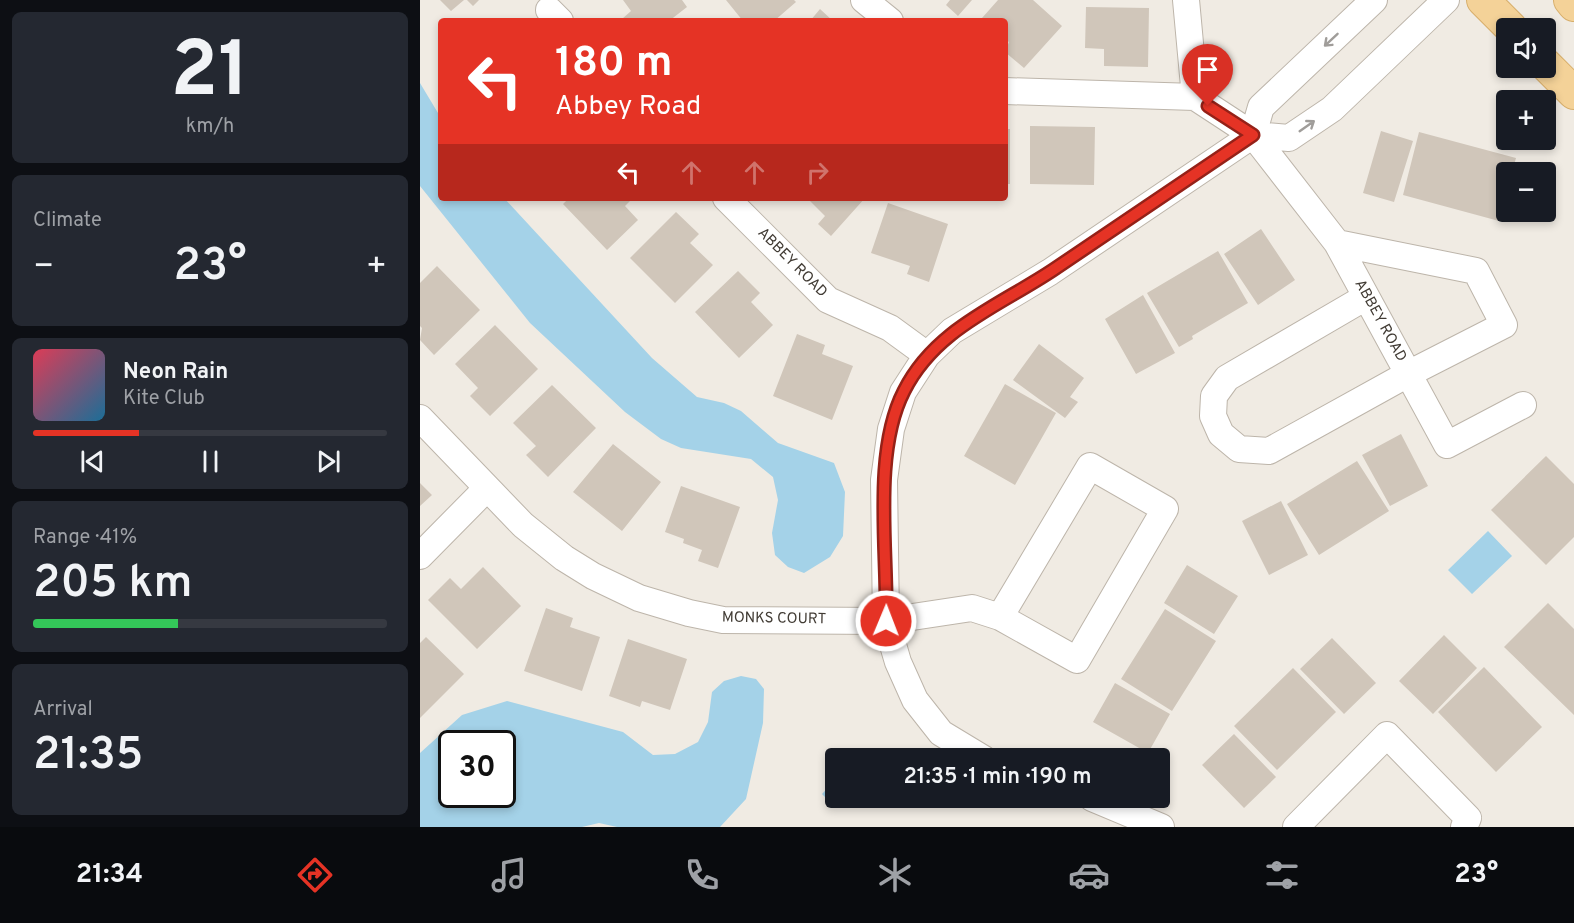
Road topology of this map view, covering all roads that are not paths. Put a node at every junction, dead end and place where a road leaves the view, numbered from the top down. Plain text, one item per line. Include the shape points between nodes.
1 (864, 0) edge
2 (1186, 0) edge
3 (1374, 0) edge
4 (1446, 0) edge
5 (1483, 0) edge
6 (1570, 0) edge
7 (1574, 5) edge
8 (886, 18) edge
9 (1501, 18) edge
10 (1556, 75) edge
11 (1008, 91) edge
12 (1574, 93) edge
13 (1195, 97) junction
14 (1253, 135) junction
15 (729, 201) edge
16 (1337, 243) junction
17 (1366, 297) junction
18 (927, 355) junction
19 (1408, 374) junction
20 (1523, 405) dead end
21 (420, 418) edge
22 (487, 488) junction
23 (420, 556) edge
24 (1000, 617) junction
25 (886, 621) junction
26 (966, 748) edge
27 (1104, 808) edge
28 (1117, 818) edge
29 (1161, 827) edge
30 (1296, 827) edge
31 (1464, 827) edge

1 - 8 street
2 - 13 street
3 -> 14 street via 1261,107
14 -> 4 street, ABBEY ROAD via 1289,138 1332,109
5 - 9 main road
6 - 7 main road
10 - 12 main road
11 - 13 street
13 - 14 street, ABBEY ROAD
14 - 16 street, ABBEY ROAD
14 - 18 street via 1050,272 952,331
15 - 18 street, ABBEY ROAD via 828,300 890,328
16 - 17 street, ABBEY ROAD
16 - 19 street via 1476,271 1504,325
17 - 19 street, ABBEY ROAD
17 - 19 street via 1227,378 1214,396 1213,416 1221,434 1239,449 1269,452
18 - 25 street via 903,392 891,429 884,480
19 - 20 street, ABBEY ROAD via 1447,445
21 - 22 street, MONKS COURT
22 - 23 street
22 - 25 street, MONKS COURT via 523,525 564,558 639,598 723,620
24 - 24 street, MONKS COURT via 1077,660 1165,509 1090,466
24 - 25 street, MONKS COURT via 972,608
25 - 26 street via 915,700 941,733
27 - 28 street
28 - 29 street
30 - 31 street via 1388,735 1468,818

